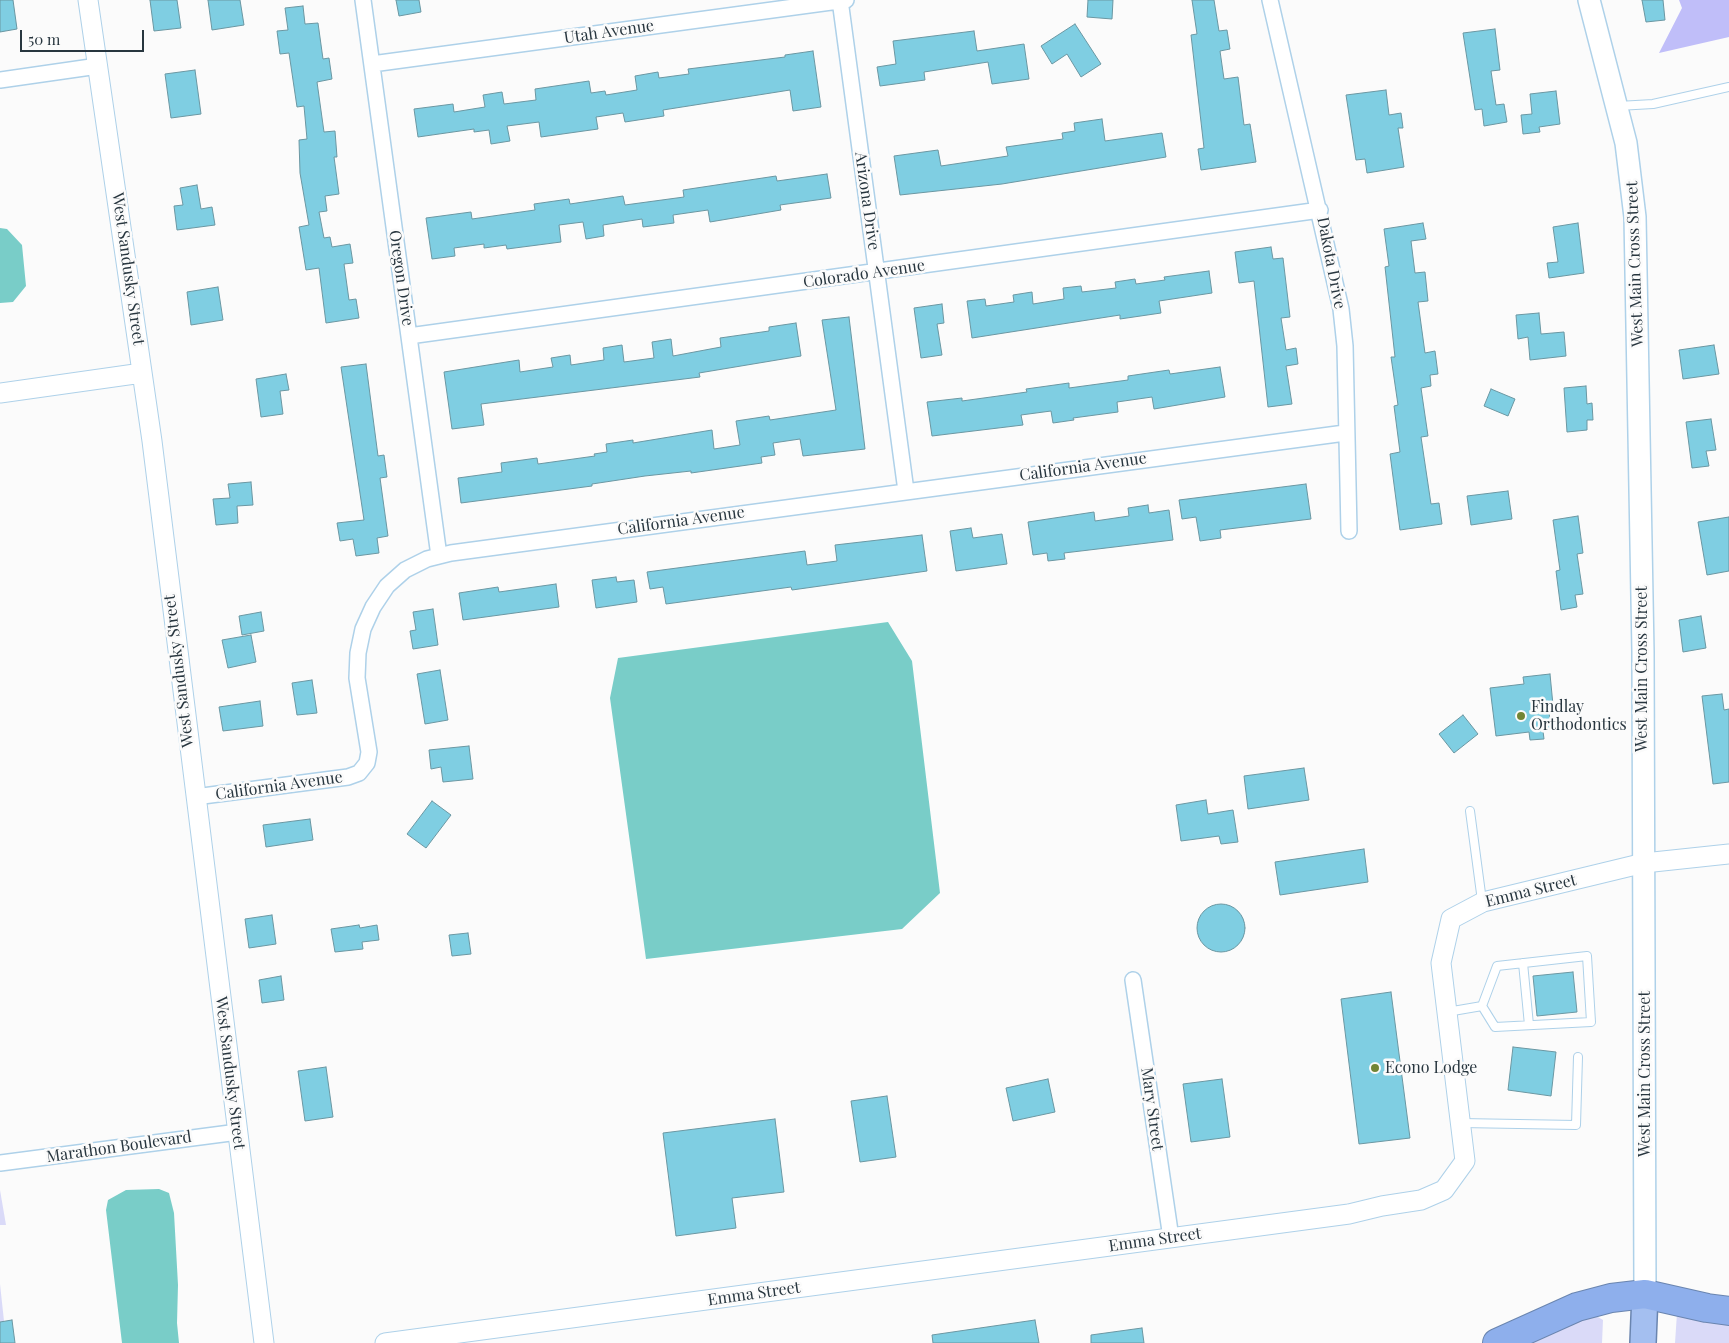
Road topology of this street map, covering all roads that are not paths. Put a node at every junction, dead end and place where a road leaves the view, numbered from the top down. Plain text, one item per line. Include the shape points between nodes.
1 (88, 0) edge
2 (363, 0) edge
3 (842, 0) edge
4 (1270, 0) edge
5 (1589, 0) edge
6 (372, 64) junction
7 (98, 66) junction
8 (0, 80) edge
9 (1729, 87) edge
10 (1618, 106) junction
11 (1320, 210) junction
12 (877, 272) junction
13 (409, 336) junction
14 (142, 374) junction
15 (0, 393) edge
16 (1346, 433) junction
17 (906, 490) junction
18 (1349, 531) dead end
19 (439, 556) junction
20 (195, 797) junction
21 (1470, 811) dead end
22 (1729, 854) edge
23 (1644, 863) junction
24 (1482, 902) junction
25 (1523, 963) junction
26 (1133, 980) dead end
27 (1482, 1006) junction
28 (1447, 1012) junction
29 (1529, 1025) junction
30 (1578, 1057) dead end
31 (1460, 1123) junction
32 (238, 1132) junction
33 (0, 1164) edge
34 (1171, 1238) junction
35 (1645, 1294) junction
36 (1729, 1311) edge
37 (264, 1343) edge
38 (385, 1343) edge
39 (1497, 1343) edge
40 (1643, 1343) edge

1 - 7 street, West Sandusky Street
2 - 6 street, Oregon Drive
3 - 6 street, Utah Avenue
3 - 12 street, Arizona Drive
4 - 11 street, Dakota Drive
5 - 10 main road, West Main Cross Street
6 - 13 street, Oregon Drive
7 - 8 street
7 - 14 street, West Sandusky Street
9 - 10 lane via 1654,104
10 - 23 main road, West Main Cross Street via 1632,179 1638,291
11 - 12 street, Colorado Avenue
11 - 16 street, Dakota Drive via 1341,309 1345,346
12 - 13 street, Colorado Avenue
12 - 17 street, Arizona Drive
13 - 19 street, Oregon Drive
14 - 15 street
14 - 20 street, West Sandusky Street
16 - 17 street, California Avenue
16 - 18 street, Dakota Drive
17 - 19 street, California Avenue
19 - 20 street, California Avenue via 416,564 387,586 372,607 363,629 357,678 369,752 367,763 359,772 348,778
20 - 32 street, West Sandusky Street
21 - 24 lane
22 - 23 street, Emma Street
23 - 24 street, Emma Street
23 - 35 main road, West Main Cross Street
24 - 28 street, Emma Street via 1451,919 1441,963
25 - 27 lane via 1497,966
25 - 29 lane
25 - 29 lane via 1588,956 1591,1022
26 - 34 street, Mary Street
27 - 28 lane
27 - 29 lane via 1495,1027
28 - 31 street, Emma Street
30 - 31 lane via 1576,1125
31 - 34 street, Emma Street via 1465,1161 1444,1190 1421,1200 1349,1214
32 - 33 street, Marathon Boulevard
32 - 37 street, West Sandusky Street
34 - 38 street, Emma Street
35 - 36 highway
35 - 39 highway via 1577,1307
35 - 40 highway, West Main Cross Street

